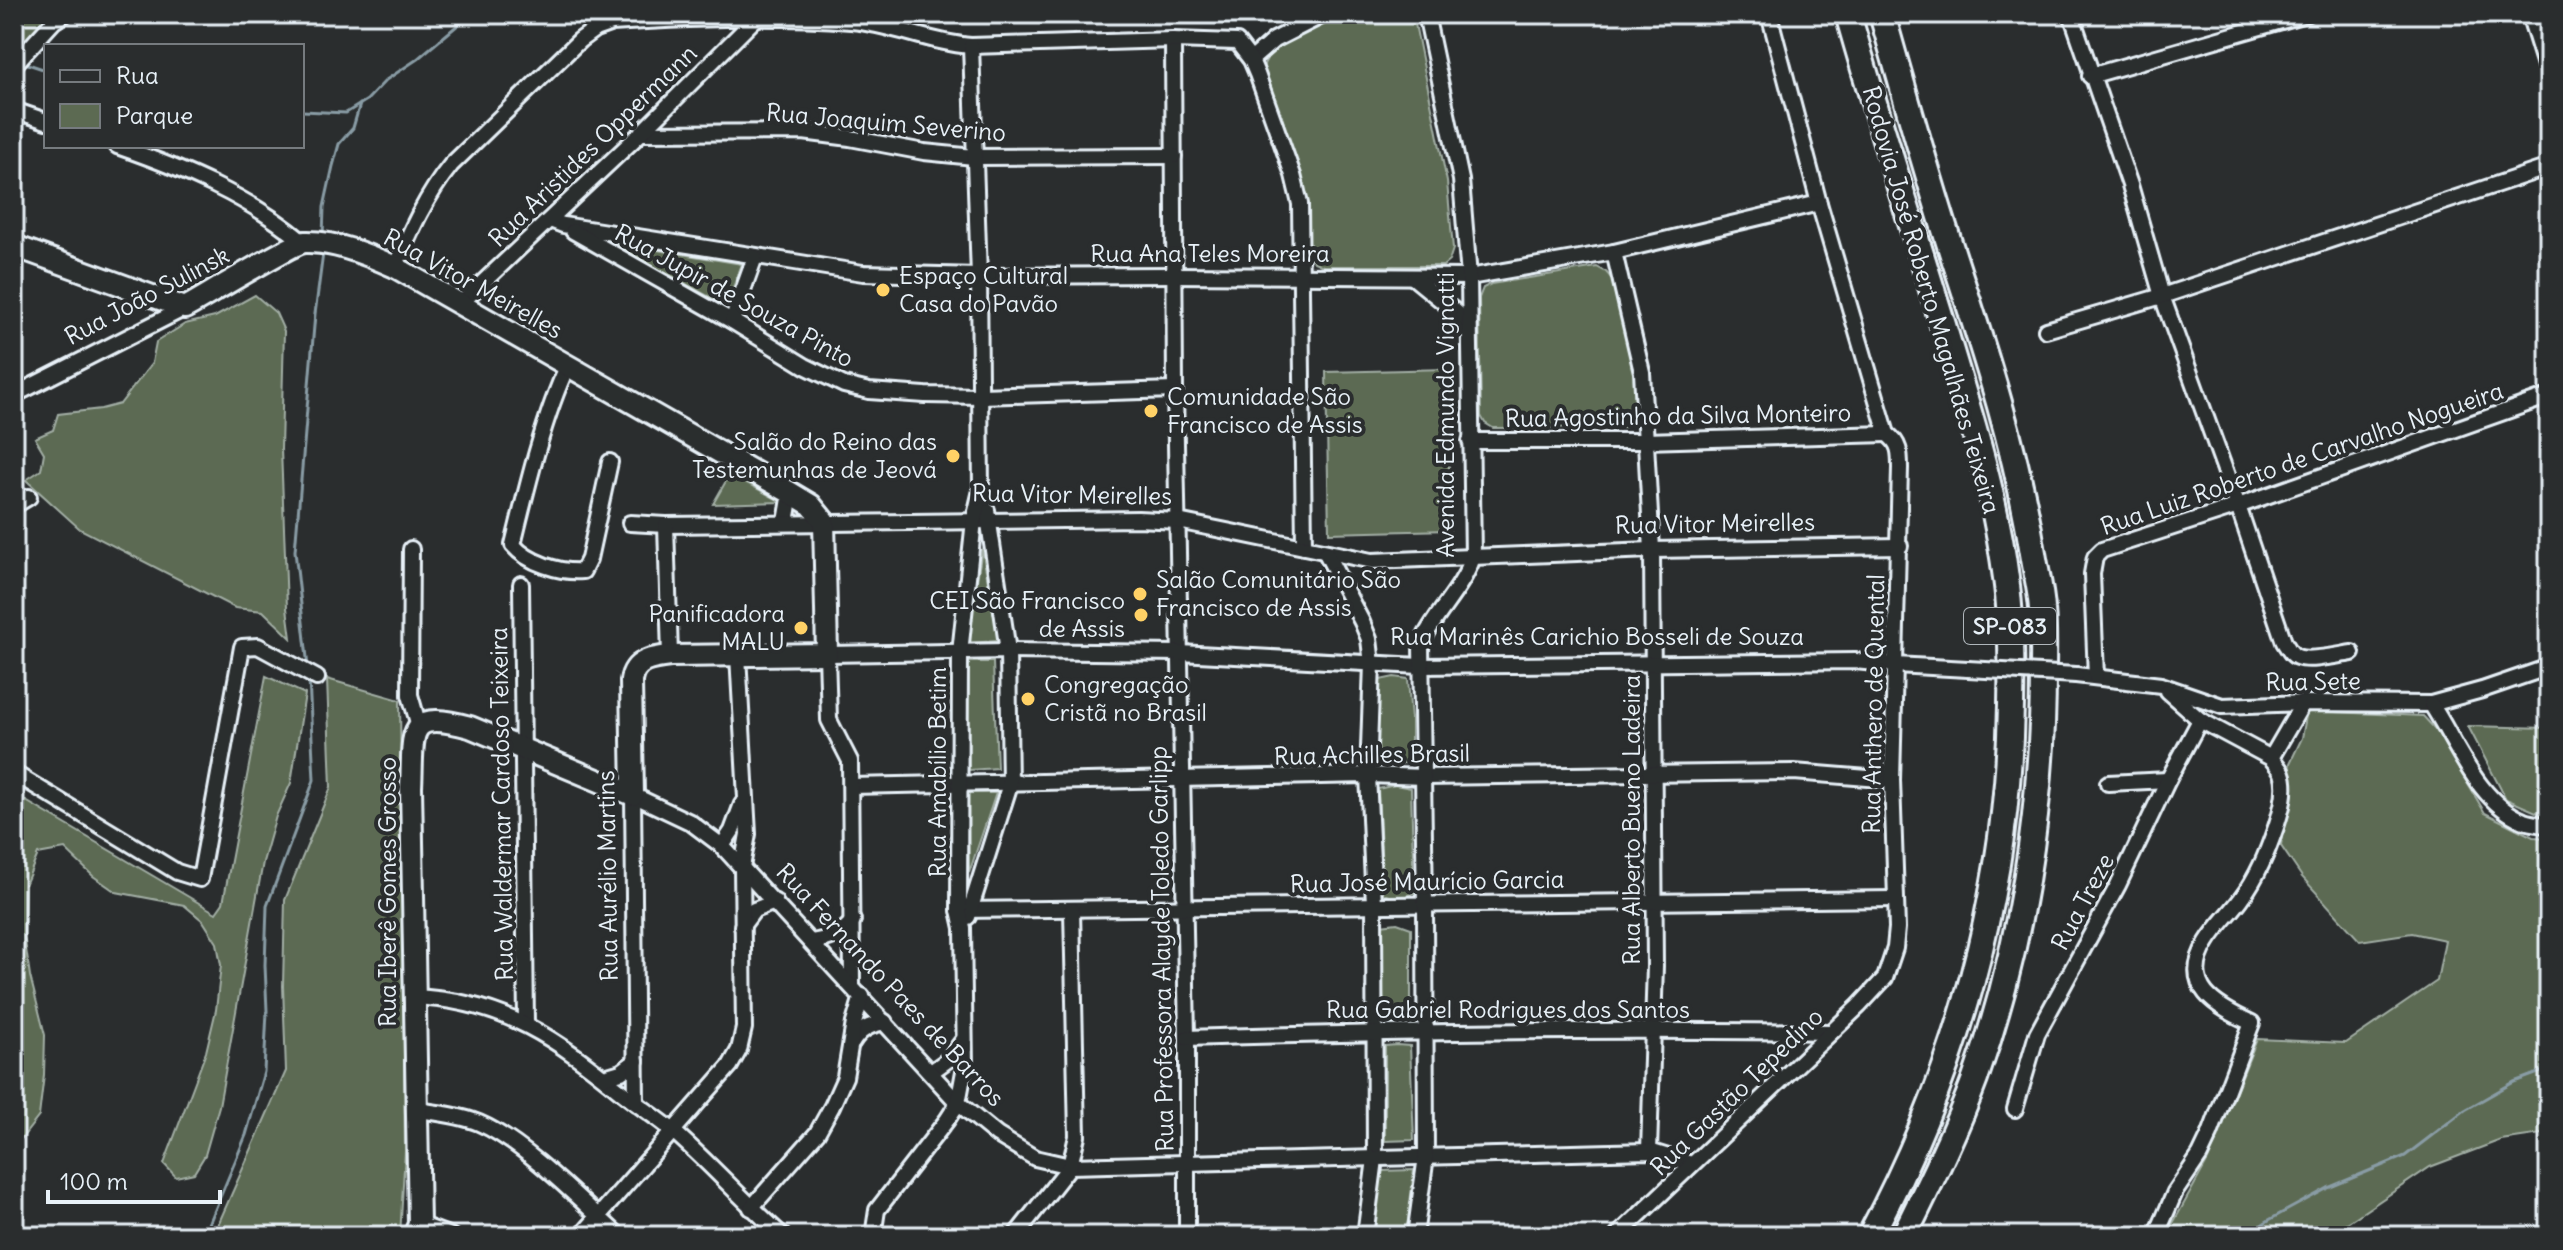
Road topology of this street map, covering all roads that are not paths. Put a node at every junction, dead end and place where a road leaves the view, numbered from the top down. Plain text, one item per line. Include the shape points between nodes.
1 (1325, 14) edge
2 (1426, 14) edge
3 (1769, 14) edge
4 (1848, 14) edge
5 (1882, 14) edge
6 (2071, 14) edge
7 (2306, 14) edge
8 (2529, 14) edge
9 (59, 18) edge
10 (755, 19) junction
11 (1173, 40) junction
12 (971, 46) junction
13 (2544, 46) edge
14 (1251, 60) junction
15 (14, 65) edge
16 (2090, 76) junction
17 (2549, 78) edge
18 (14, 110) edge
19 (44, 120) edge
20 (641, 133) junction
21 (123, 148) edge
22 (1174, 156) junction
23 (974, 157) junction
24 (2549, 167) edge
25 (1819, 203) junction
26 (556, 223) junction
27 (309, 243) junction
28 (16, 248) edge
29 (1614, 252) junction
30 (755, 257) junction
31 (395, 267) junction
32 (1174, 275) junction
33 (979, 276) junction
34 (1300, 277) junction
35 (1414, 277) junction
36 (1469, 277) junction
37 (2162, 296) junction
38 (460, 304) junction
39 (185, 308) junction
40 (732, 321) junction
41 (2046, 330) dead end
42 (1468, 334) junction
43 (568, 365) junction
44 (1175, 390) junction
45 (14, 395) edge
46 (981, 396) junction
47 (2549, 396) edge
48 (1887, 434) junction
49 (1470, 441) junction
50 (1645, 441) junction
51 (610, 462) dead end
52 (791, 493) junction
53 (29, 497) dead end
54 (14, 506) edge
55 (2238, 506) junction
56 (982, 520) junction
57 (824, 521) junction
58 (1178, 521) junction
59 (786, 522) junction
60 (630, 523) dead end
61 (666, 525) junction
62 (1900, 546) junction
63 (1304, 547) junction
64 (411, 549) dead end
65 (1652, 550) junction
66 (1326, 553) junction
67 (1473, 557) junction
68 (521, 584) dead end
69 (1008, 651) junction
70 (960, 653) junction
71 (1180, 653) junction
72 (2352, 653) dead end
73 (827, 654) junction
74 (738, 655) junction
75 (660, 657) junction
76 (1653, 662) junction
77 (1372, 664) junction
78 (1895, 665) junction
79 (1420, 666) junction
80 (2549, 667) edge
81 (2076, 675) joint
82 (2096, 677) junction
83 (317, 678) dead end
84 (2161, 685) junction
85 (2303, 703) junction
86 (2431, 704) junction
87 (2200, 720) junction
88 (419, 726) junction
89 (522, 751) junction
90 (2271, 758) junction
91 (14, 773) edge
92 (1368, 775) junction
93 (1652, 775) junction
94 (1424, 777) junction
95 (1183, 780) junction
96 (1892, 780) junction
97 (2168, 780) junction
98 (2108, 783) dead end
99 (961, 784) junction
100 (1010, 784) junction
101 (851, 786) junction
102 (633, 795) junction
103 (745, 796) junction
104 (2549, 826) edge
105 (722, 846) junction
106 (742, 867) junction
107 (1895, 899) junction
108 (1654, 901) junction
109 (775, 902) junction
110 (1374, 904) junction
111 (1425, 905) junction
112 (1184, 908) junction
113 (965, 910) junction
114 (1072, 910) junction
115 (853, 920) junction
116 (742, 926) junction
117 (812, 942) junction
118 (1885, 978) joint
119 (857, 991) junction
120 (414, 997) junction
121 (885, 1022) junction
122 (526, 1024) junction
123 (1652, 1029) junction
124 (1375, 1032) junction
125 (1426, 1032) junction
126 (1830, 1032) junction
127 (1187, 1038) junction
128 (964, 1039) junction
129 (851, 1043) junction
130 (636, 1061) junction
131 (931, 1072) junction
132 (604, 1077) junction
133 (636, 1103) junction
134 (958, 1103) junction
135 (2015, 1109) dead end
136 (418, 1110) junction
137 (673, 1131) junction
138 (1649, 1151) junction
139 (1426, 1156) junction
140 (1375, 1159) junction
141 (1187, 1164) junction
142 (1691, 1164) junction
143 (1070, 1166) junction
144 (751, 1208) junction
145 (598, 1217) junction
146 (417, 1230) edge
147 (1187, 1233) dead end
148 (451, 1236) edge
149 (581, 1236) edge
150 (619, 1236) edge
151 (783, 1236) edge
152 (873, 1236) edge
153 (1015, 1236) edge
154 (1365, 1236) edge
155 (1415, 1236) edge
156 (1617, 1236) edge
157 (1870, 1236) edge
158 (1904, 1236) edge
159 (2156, 1236) edge

1 - 14 street via 1274,40
2 - 36 street, Avenida Edmundo Vignatti via 1461,180
3 - 25 street, Rua Anthero de Quental
4 - 157 highway, Rodovia José Roberto Magalhães Teixeira / SP-083 via 1985,471 2006,577 2012,660 2006,806 1975,976 1937,1093
5 - 158 highway, Rodovia José Roberto Magalhães Teixeira / SP-083 via 1998,394 2027,511 2042,608 2039,782 2010,958 1974,1081
6 - 16 street
7 - 16 street
8 - 13 street
9 - 15 street
10 - 12 street via 852,21
10 - 20 street, Rua Aristides Oppermann
10 - 31 street via 612,23 595,29 451,165 420,211
11 - 12 street
11 - 14 street via 1237,42
11 - 22 street, Rua Professora Alayde Toledo Garlipp
12 - 23 street
13 - 17 street
14 - 34 street via 1300,204
16 - 37 street via 2130,185
18 - 19 street
20 - 23 street, Rua Joaquim Severino via 803,132
20 - 26 street, Rua Aristides Oppermann
21 - 27 street via 234,194
22 - 23 street, Rua Joaquim Severino
22 - 32 street, Rua Professora Alayde Toledo Garlipp
23 - 33 street
24 - 37 street
25 - 29 street, Rua Ana Teles Moreira
25 - 48 street, Rua Anthero de Quental
26 - 30 street, Rua Ana Teles Moreira
26 - 38 street, Rua Aristides Oppermann
26 - 40 street, Rua Jupir de Souza Pinto
27 - 31 street, Rua Vitor Meirelles via 341,247
27 - 39 street, Rua João Sulinsk
28 - 39 street
29 - 36 street, Rua Ana Teles Moreira
29 - 50 street, Rua Alberto Bueno Ladeira via 1642,372
30 - 33 street, Rua Ana Teles Moreira via 863,273
30 - 40 street
31 - 38 street, Rua Vitor Meirelles
32 - 33 street, Rua Ana Teles Moreira
32 - 34 street, Rua Ana Teles Moreira
32 - 44 street, Rua Professora Alayde Toledo Garlipp
33 - 46 street
34 - 35 street, Rua Ana Teles Moreira
34 - 63 street
35 - 36 street, Rua Ana Teles Moreira
35 - 42 street via 1457,313
36 - 42 street, Avenida Edmundo Vignatti
37 - 41 street
37 - 55 street
38 - 43 street, Rua Vitor Meirelles
39 - 45 street, Rua João Sulinsk
40 - 46 street, Rua Jupir de Souza Pinto via 844,385
42 - 49 street, Avenida Edmundo Vignatti
43 - 51 street via 517,526 513,545 519,552 531,561 583,571
43 - 52 street, Rua Vitor Meirelles
44 - 46 street, Rua Jupir de Souza Pinto
44 - 58 street, Rua Professora Alayde Toledo Garlipp
46 - 56 street
47 - 55 street, Rua Luiz Roberto de Carvalho Nogueira
48 - 50 street, Rua Agostinho da Silva Monteiro
48 - 62 street, Rua Anthero de Quental via 1900,450
49 - 50 street, Rua Agostinho da Silva Monteiro
49 - 67 street, Avenida Edmundo Vignatti
50 - 65 street, Rua Alberto Bueno Ladeira
52 - 57 street, Rua Vitor Meirelles
52 - 59 street
53 - 54 street
55 - 72 street via 2292,654 2306,659
55 - 82 street, Rua Luiz Roberto de Carvalho Nogueira via 2102,550 2095,557
56 - 57 street, Rua Vitor Meirelles
56 - 58 street, Rua Vitor Meirelles
56 - 69 street
56 - 70 street, Rua Amabílio Betim
57 - 59 street
57 - 73 street
58 - 63 street, Rua Vitor Meirelles
58 - 71 street, Rua Professora Alayde Toledo Garlipp
59 - 61 street
60 - 61 street
61 - 75 street
62 - 65 street, Rua Vitor Meirelles
62 - 78 street, Rua Anthero de Quental
63 - 66 street, Rua Vitor Meirelles
64 - 88 street, Rua Iberê Gomes Grosso via 410,695
65 - 67 street, Rua Vitor Meirelles
65 - 76 street, Rua Alberto Bueno Ladeira
66 - 67 street, Rua Vitor Meirelles via 1372,561
66 - 77 street via 1362,622
67 - 79 street, Avenida Edmundo Vignatti via 1467,574 1428,627
68 - 89 street, Rua Waldermar Cardoso Teixeira
69 - 70 street, Rua Marinês Carichio Bosseli de Souza
69 - 71 street, Rua Marinês Carichio Bosseli de Souza
69 - 100 street
70 - 73 street, Rua Marinês Carichio Bosseli de Souza
70 - 99 street, Rua Amabílio Betim
71 - 77 street, Rua Marinês Carichio Bosseli de Souza
71 - 95 street, Rua Professora Alayde Toledo Garlipp
73 - 74 street, Rua Marinês Carichio Bosseli de Souza
73 - 101 street via 829,720 850,761
74 - 75 street, Rua Marinês Carichio Bosseli de Souza
74 - 103 street
75 - 102 street, Rua Aurélio Martins via 632,671
76 - 78 street, Rua Marinês Carichio Bosseli de Souza
76 - 79 street, Rua Marinês Carichio Bosseli de Souza
76 - 93 street, Rua Alberto Bueno Ladeira
77 - 79 street, Rua Marinês Carichio Bosseli de Souza
77 - 92 street
78 - 81 street, Rua Marinês Carichio Bosseli de Souza, bridge
78 - 96 street, Rua Anthero de Quental
79 - 94 street, Avenida Edmundo Vignatti
80 - 86 street, Rua Sete
81 - 82 street, Rua Sete
82 - 84 street, Rua Sete
83 - 91 street via 258,646 242,647 200,879 177,872
84 - 85 street, Rua Sete via 2222,706
84 - 87 street
85 - 86 street, Rua Sete
85 - 90 street
86 - 104 street via 2494,803 2524,821
87 - 90 street
87 - 97 street, Rua Treze
88 - 89 street, Rua Fernando Paes de Barros via 443,720
88 - 120 street, Rua Iberê Gomes Grosso via 413,738 411,787
89 - 102 street, Rua Fernando Paes de Barros
89 - 122 street, Rua Waldermar Cardoso Teixeira
90 - 159 street via 2282,773 2281,813 2261,867 2198,959 2198,976 2207,996 2220,1009 2252,1023 2205,1144
92 - 94 street, Rua Achilles Brasil
92 - 95 street, Rua Achilles Brasil
92 - 110 street
93 - 94 street, Rua Achilles Brasil
93 - 96 street, Rua Achilles Brasil via 1794,772
93 - 108 street, Rua Alberto Bueno Ladeira
94 - 111 street, Avenida Edmundo Vignatti
95 - 100 street, Rua Achilles Brasil
95 - 112 street, Rua Professora Alayde Toledo Garlipp
96 - 107 street, Rua Anthero de Quental
97 - 98 street
97 - 135 street, Rua Treze via 2037,1034
99 - 100 street, Rua Achilles Brasil
99 - 101 street, Rua Achilles Brasil
99 - 113 street, Rua Amabílio Betim
100 - 113 street
101 - 115 street
102 - 105 street, Rua Fernando Paes de Barros via 690,822
102 - 130 street, Rua Aurélio Martins
103 - 105 street
103 - 106 street via 748,834
105 - 106 street, Rua Fernando Paes de Barros
106 - 109 street, Rua Fernando Paes de Barros
106 - 116 street
107 - 108 street, Rua José Maurício Garcia
107 - 118 street, Rua Anthero de Quental via 1895,948
108 - 111 street, Rua José Maurício Garcia
108 - 123 street, Rua Alberto Bueno Ladeira
109 - 116 street via 754,910
109 - 117 street, Rua Fernando Paes de Barros
110 - 111 street, Rua José Maurício Garcia
110 - 112 street, Rua José Maurício Garcia
110 - 124 street
111 - 125 street, Avenida Edmundo Vignatti
112 - 114 street, Rua José Maurício Garcia
112 - 127 street, Rua Professora Alayde Toledo Garlipp
113 - 114 street, Rua José Maurício Garcia
113 - 128 street, Rua Amabílio Betim
114 - 143 street via 1078,1122
115 - 117 street via 841,933
115 - 119 street
116 - 137 street via 744,1028 739,1050
117 - 119 street, Rua Fernando Paes de Barros
118 - 126 street, Rua Gastão Tepedino
119 - 121 street, Rua Fernando Paes de Barros
119 - 129 street
120 - 122 street via 483,1007
120 - 136 street, Rua Iberê Gomes Grosso
121 - 129 street via 866,1028
121 - 131 street, Rua Fernando Paes de Barros
122 - 132 street
123 - 125 street, Rua Gabriel Rodrigues dos Santos
123 - 126 street, Rua Gabriel Rodrigues dos Santos
123 - 138 street, Rua Alberto Bueno Ladeira
124 - 125 street, Rua Gabriel Rodrigues dos Santos
124 - 127 street, Rua Gabriel Rodrigues dos Santos
124 - 140 street
125 - 139 street, Avenida Edmundo Vignatti
126 - 142 street, Rua Gastão Tepedino
127 - 141 street, Rua Professora Alayde Toledo Garlipp
128 - 131 street
128 - 134 street, Rua Amabílio Betim
129 - 144 street via 845,1077 817,1133
130 - 132 street
130 - 133 street, Rua Aurélio Martins
131 - 134 street, Rua Fernando Paes de Barros
132 - 133 street
133 - 137 street
134 - 143 street, Rua Fernando Paes de Barros via 1035,1158
134 - 152 street, Rua Amabílio Betim via 877,1210
136 - 145 street via 480,1123 517,1145
136 - 146 street, Rua Iberê Gomes Grosso
137 - 144 street
137 - 145 street
138 - 139 street, Rua Fernando Paes de Barros
138 - 142 street, Rua Fernando Paes de Barros
139 - 140 street, Rua Fernando Paes de Barros
139 - 155 street, Avenida Edmundo Vignatti
140 - 141 street, Rua Fernando Paes de Barros
140 - 154 street
141 - 143 street, Rua Fernando Paes de Barros
141 - 147 street, Rua Professora Alayde Toledo Garlipp
142 - 156 street, Rua Gastão Tepedino
143 - 153 street
144 - 151 street
145 - 149 street
145 - 150 street
146 - 148 street

